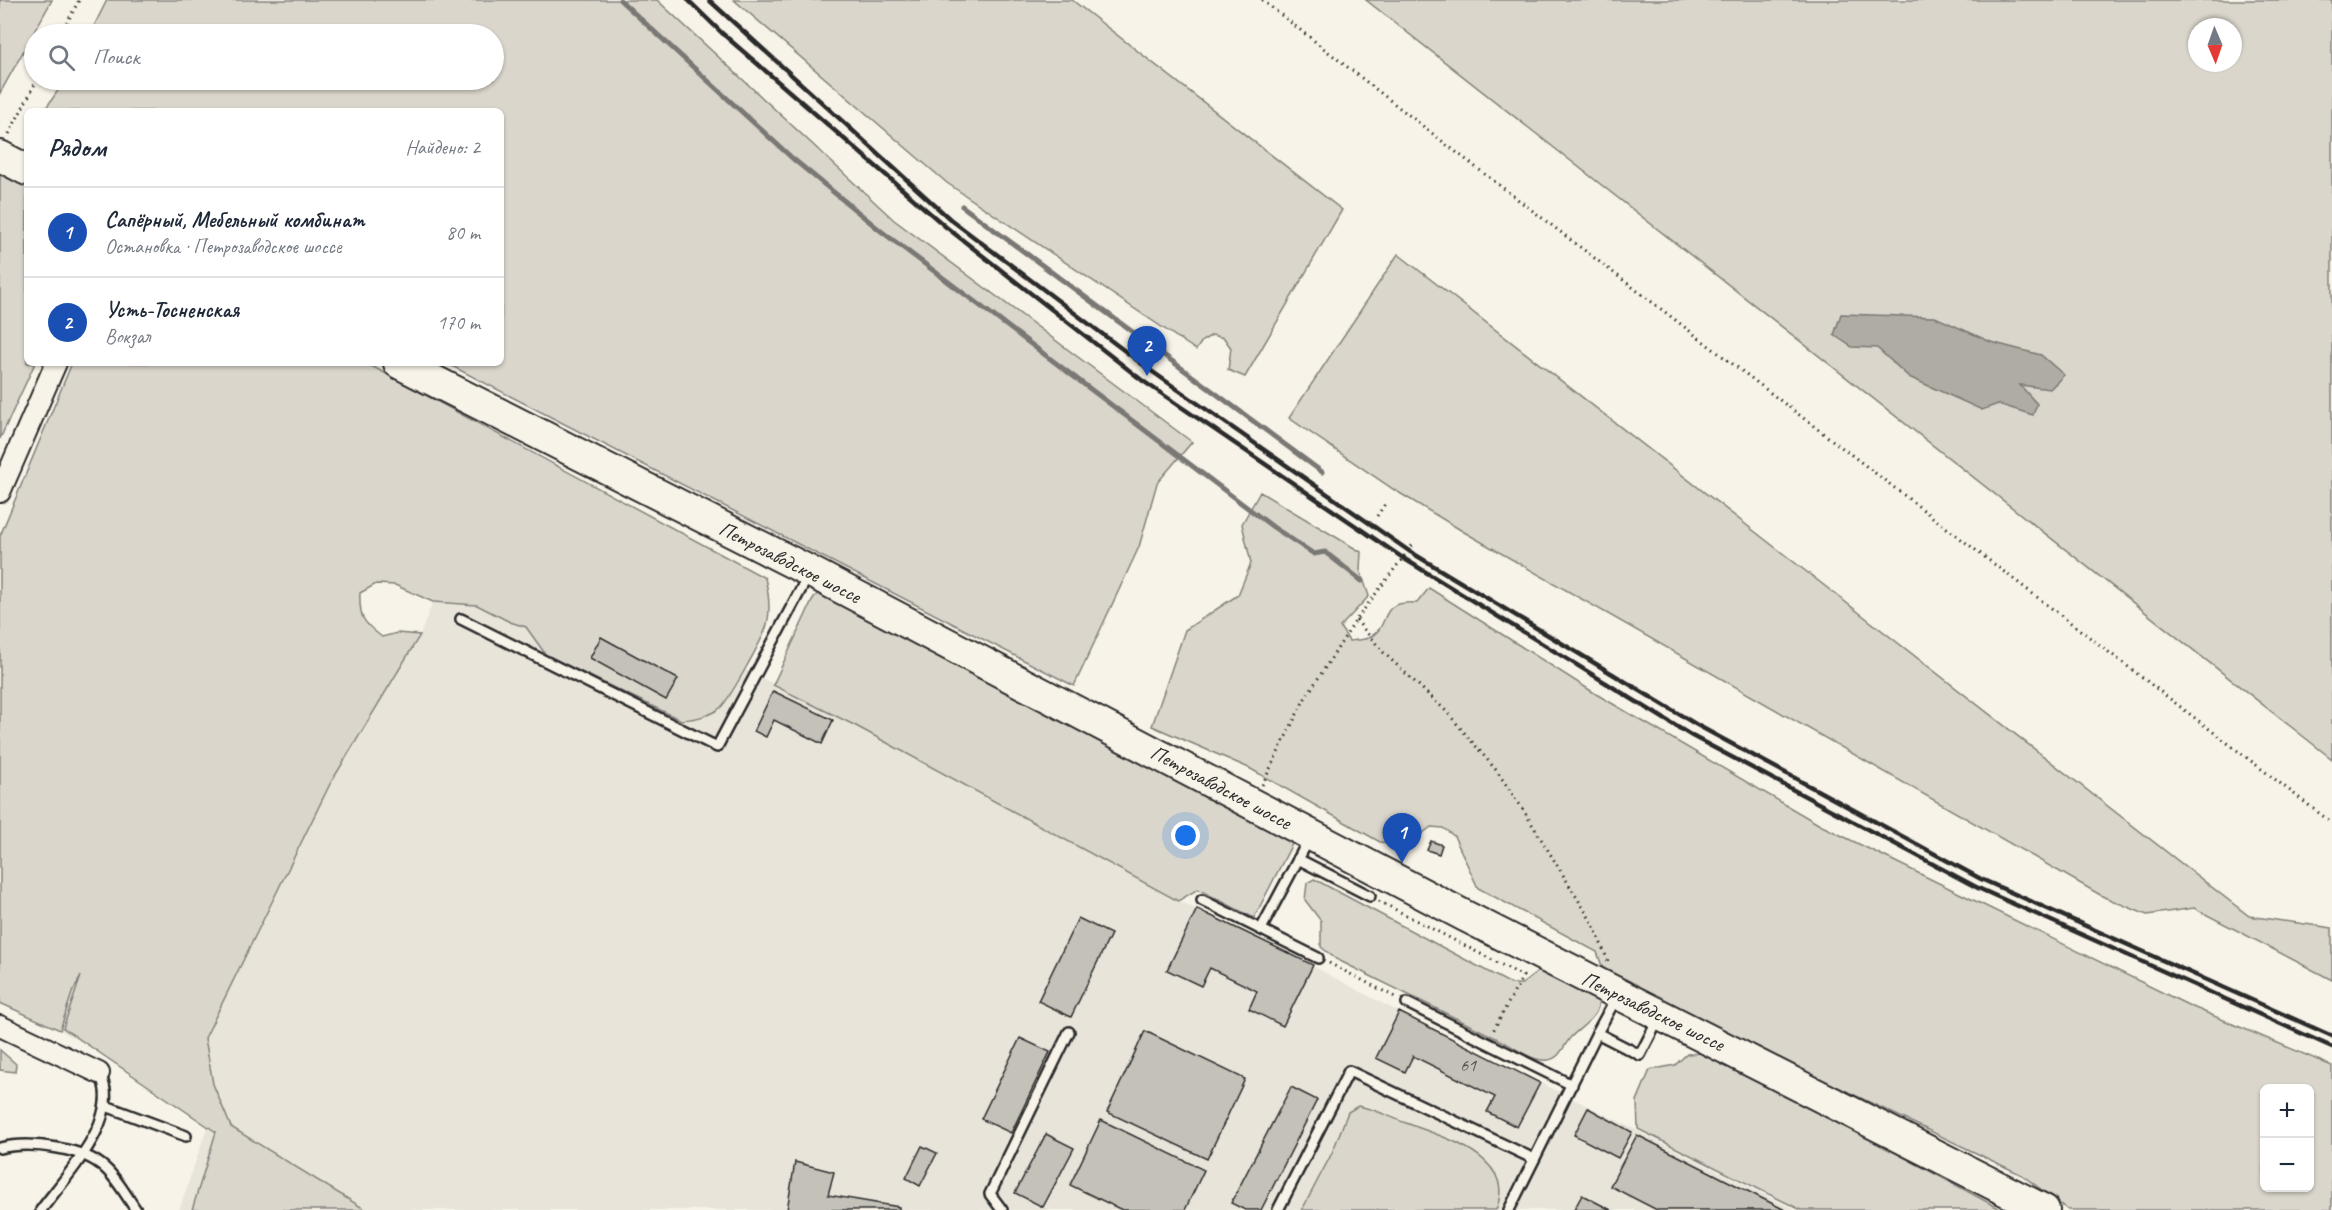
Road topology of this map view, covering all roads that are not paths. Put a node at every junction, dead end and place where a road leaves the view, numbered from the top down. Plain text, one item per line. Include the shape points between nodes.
1 (3, 148) edge
2 (24, 167) edge
3 (55, 366) edge
4 (405, 366) edge
5 (0, 492) edge
6 (811, 572) junction
7 (461, 619) dead end
8 (1305, 846) junction
9 (1370, 896) road end
10 (1202, 900) dead end
11 (1261, 929) junction
12 (1318, 958) road end
13 (1618, 994) junction
14 (1407, 1003) road end
15 (1661, 1014) junction
16 (0, 1026) edge
17 (1069, 1032) dead end
18 (1597, 1033) junction
19 (99, 1073) joint
20 (1572, 1085) junction
21 (106, 1106) junction
22 (186, 1136) dead end
23 (0, 1148) edge
24 (81, 1155) junction
25 (1534, 1159) junction
26 (41, 1210) edge
27 (136, 1210) edge
28 (1002, 1210) edge
29 (1278, 1210) edge
30 (1509, 1210) edge
31 (2044, 1210) edge

1 - 2 main road
3 - 5 street
4 - 6 main road, Петрозаводское шоссе
6 - 7 lane via 717,747
6 - 8 main road, Петрозаводское шоссе via 1254,803
8 - 9 lane
8 - 11 lane
8 - 13 main road, Петрозаводское шоссе via 1475,921
10 - 11 lane
11 - 12 lane
13 - 15 main road, Петрозаводское шоссе
13 - 18 lane
14 - 20 lane
15 - 18 lane via 1640,1055
15 - 31 main road, Петрозаводское шоссе
16 - 19 street
17 - 28 lane via 990,1194
18 - 20 lane
19 - 21 lane via 104,1080
20 - 25 lane
21 - 22 lane
21 - 24 lane via 102,1124
23 - 24 lane via 34,1145
24 - 26 lane
24 - 27 lane via 93,1158 107,1169
25 - 29 lane via 1348,1071
25 - 30 lane

